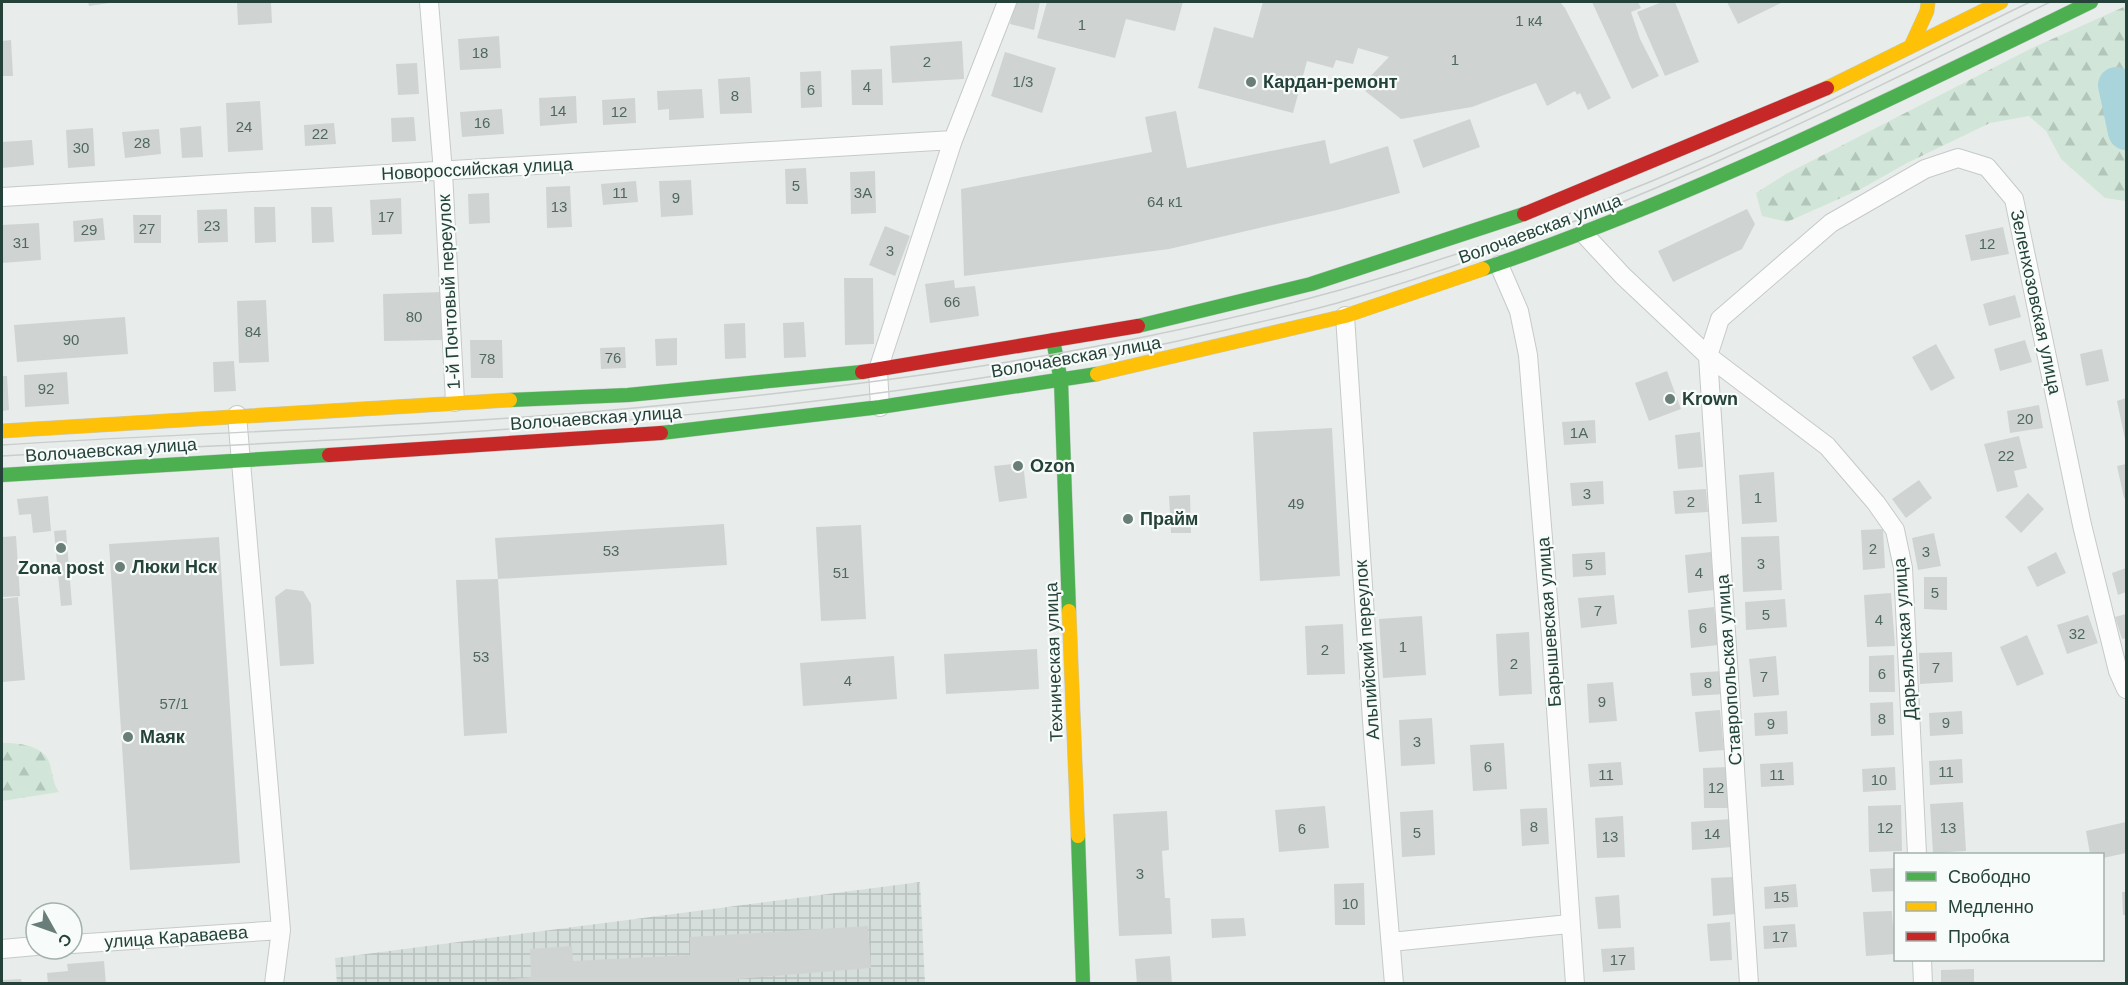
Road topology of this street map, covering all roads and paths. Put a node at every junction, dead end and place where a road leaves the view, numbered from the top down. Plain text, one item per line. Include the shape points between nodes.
1 (429, 2) edge
2 (1007, 2) edge
3 (1928, 2) edge
4 (2001, 2) edge
5 (2086, 3) edge
6 (1911, 46) junction
7 (953, 140) junction
8 (443, 172) junction
9 (2, 197) edge
10 (1584, 234) junction
11 (1499, 265) junction
12 (1345, 316) junction
13 (1053, 340) junction
14 (1708, 356) junction
15 (878, 370) junction
16 (1061, 381) junction
17 (455, 402) junction
18 (880, 407) junction
19 (237, 415) junction
20 (2, 431) edge
21 (241, 458) junction
22 (2, 475) edge
23 (2127, 689) edge
24 (1917, 853) edge
25 (1569, 924) junction
26 (281, 930) junction
27 (1391, 942) junction
28 (84, 943) edge
29 (24, 947) edge
30 (2, 949) edge
31 (1922, 961) edge
32 (274, 984) edge
33 (1083, 984) edge
34 (1394, 984) edge
35 (1575, 984) edge
36 (1749, 984) edge
37 (1923, 984) edge

1 - 8 street, 1-й Почтовый переулок
2 - 7 street
3 - 6 main road
4 - 6 main road, Волочаевская улица
5 - 10 main road, Волочаевская улица via 1821,133
6 - 13 main road, Волочаевская улица via 1802,100 1473,233 1311,284 1137,326
7 - 8 street, Новороссийская улица
7 - 15 street
8 - 9 street, Новороссийская улица
8 - 17 street, 1-й Почтовый переулок
10 - 11 main road, Волочаевская улица
10 - 14 street, Дарьяльская улица
11 - 12 main road, Волочаевская улица
11 - 25 street, Барышевская улица via 1519,310 1528,356
12 - 16 main road, Волочаевская улица
12 - 27 street, Альпийский переулок
13 - 15 main road, Волочаевская улица
13 - 16 main road, Техническая улица
14 - 23 street, Зеленхозовская улица via 1720,319 1832,224 1924,169 1958,158 1987,167 2014,199 2082,525 2118,671
14 - 24 street, Дарьяльская улица via 1827,446 1895,530 1903,568
14 - 36 street, Ставропольская улица
15 - 17 main road, Волочаевская улица via 628,395
15 - 18 street
16 - 18 main road, Волочаевская улица
16 - 33 main road, Техническая улица
17 - 19 main road, Волочаевская улица
18 - 21 main road, Волочаевская улица via 633,436
19 - 20 main road, Волочаевская улица
19 - 21 street
21 - 22 main road, Волочаевская улица
21 - 26 street
25 - 27 street
25 - 35 street, Барышевская улица
26 - 28 street, улица Караваева
26 - 32 street
27 - 34 street, Альпийский переулок
29 - 30 street
31 - 37 street

